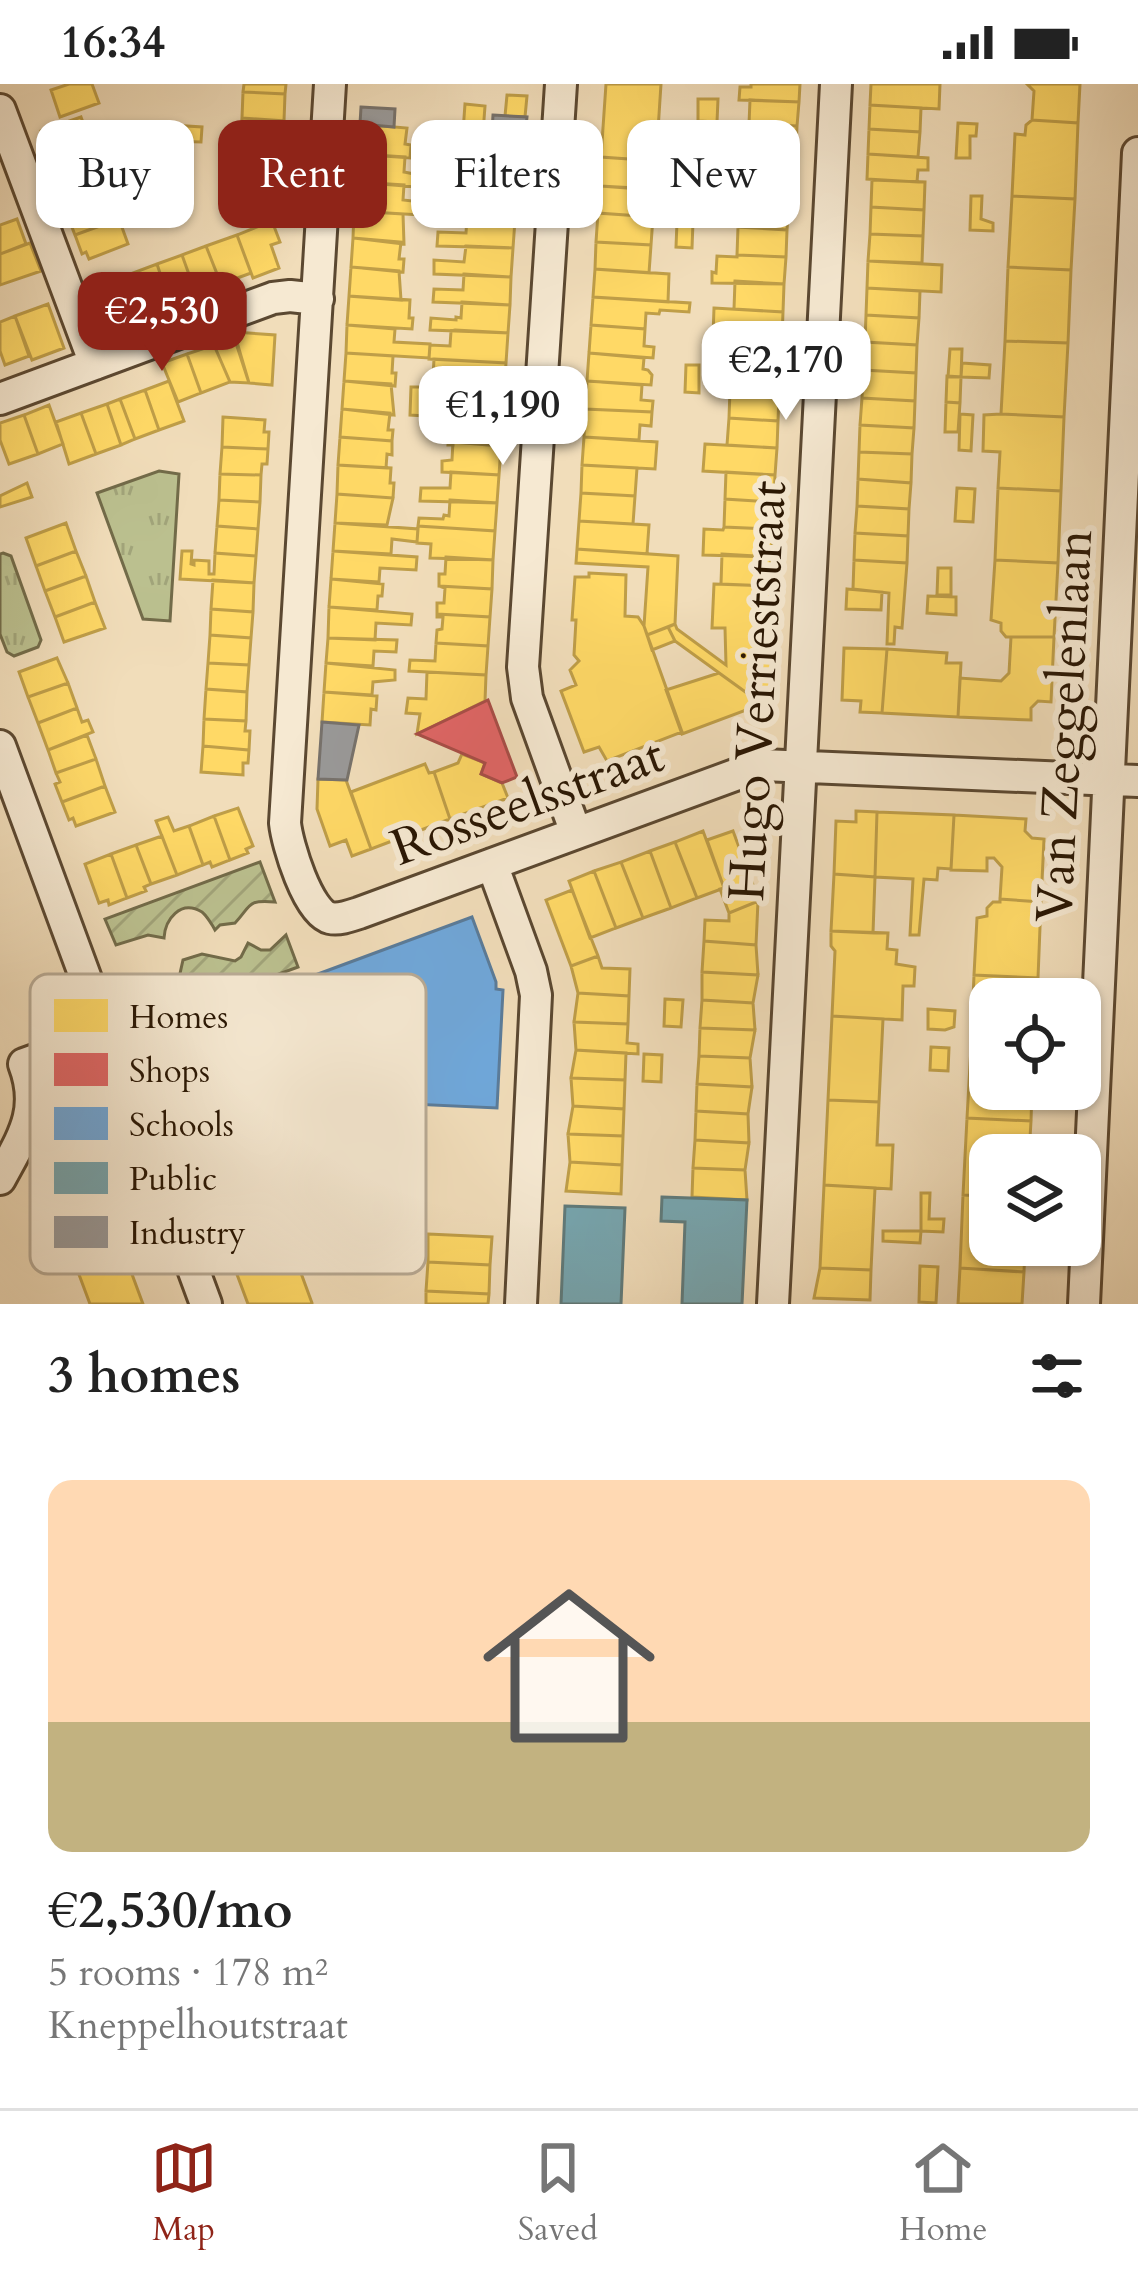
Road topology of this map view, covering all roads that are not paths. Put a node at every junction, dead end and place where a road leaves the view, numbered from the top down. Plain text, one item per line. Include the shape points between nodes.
1 (330, 84) edge
2 (561, 84) edge
3 (836, 84) edge
4 (0, 110) edge
5 (1138, 153) edge
6 (318, 299) junction
7 (95, 364) junction
8 (0, 399) edge
9 (0, 746) edge
10 (799, 766) junction
11 (1123, 780) edge
12 (576, 833) junction
13 (492, 864) junction
14 (85, 974) edge
15 (30, 1114) edge
16 (0, 1179) edge
17 (195, 1274) edge
18 (206, 1304) edge
19 (521, 1304) edge
20 (773, 1304) edge
21 (1084, 1304) edge

1 - 6 street
2 - 12 street via 523,667
3 - 10 street, Hugo Verrieststraat
4 - 7 street
5 - 11 street, Van Zeggelenlaan
6 - 7 street via 273,298
6 - 13 street, Rosseelsstraat via 285,823 290,847 325,916 346,917
7 - 8 street
9 - 14 street
10 - 11 street, Rosseelsstraat
10 - 12 street, Rosseelsstraat via 754,767
10 - 20 street, Hugo Verrieststraat
11 - 21 street, Van Zeggelenlaan
12 - 13 street, Rosseelsstraat
13 - 19 street via 536,995
15 - 16 street
17 - 18 street

